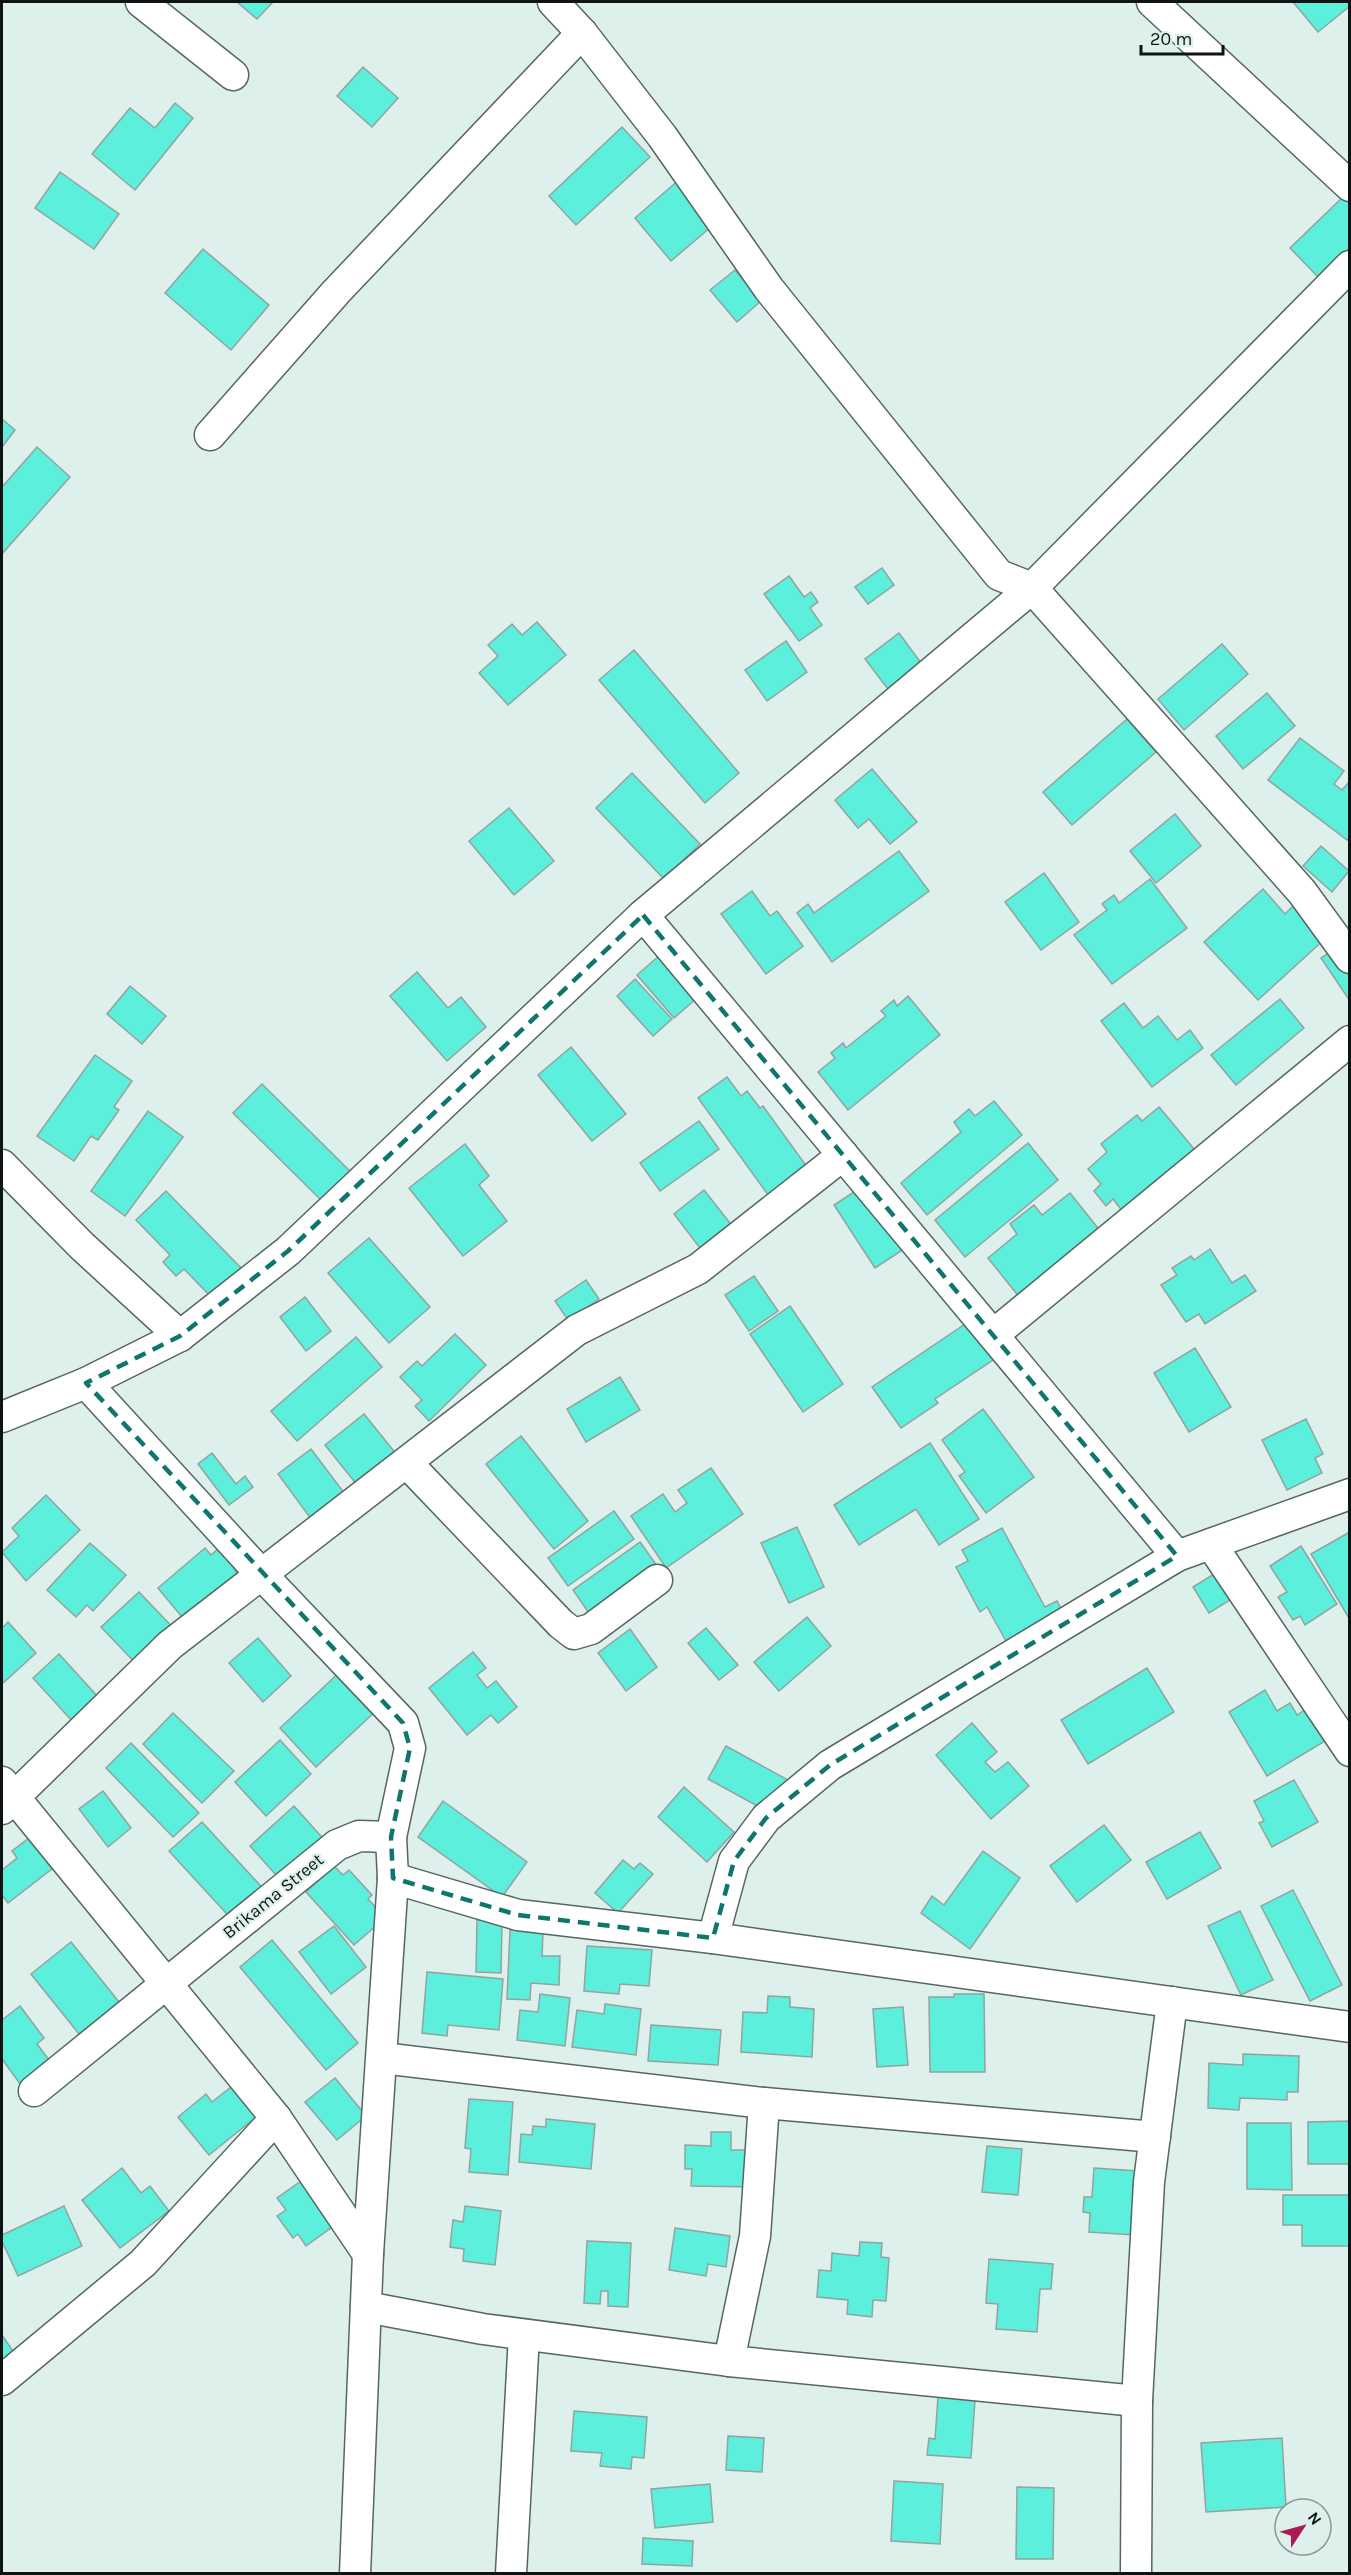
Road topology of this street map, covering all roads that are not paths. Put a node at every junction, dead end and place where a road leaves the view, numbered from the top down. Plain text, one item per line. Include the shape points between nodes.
1 (141, 2) edge
2 (553, 2) edge
3 (1152, 2) edge
4 (582, 33) junction
5 (233, 75) dead end
6 (1350, 186) edge
7 (1350, 266) edge
8 (210, 435) dead end
9 (1032, 588) junction
10 (643, 915) junction
11 (1350, 958) edge
12 (1350, 1041) edge
13 (843, 1155) junction
14 (2, 1165) edge
15 (993, 1335) junction
16 (180, 1336) junction
17 (86, 1383) junction
18 (2, 1417) edge
19 (407, 1463) junction
20 (1350, 1494) edge
21 (1211, 1544) junction
22 (1177, 1556) junction
23 (262, 1575) junction
24 (657, 1580) dead end
25 (1350, 1751) edge
26 (6, 1796) edge
27 (391, 1837) junction
28 (393, 1878) junction
29 (713, 1938) junction
30 (166, 1983) junction
31 (1172, 2002) junction
32 (1350, 2027) edge
33 (382, 2058) junction
34 (34, 2091) dead end
35 (764, 2103) junction
36 (276, 2118) junction
37 (1155, 2137) junction
38 (368, 2254) junction
39 (366, 2307) junction
40 (524, 2335) junction
41 (729, 2361) junction
42 (2, 2380) edge
43 (1137, 2401) junction
44 (355, 2574) edge
45 (511, 2574) edge
46 (1136, 2574) edge

1 - 5 street
2 - 4 street
3 - 6 street
4 - 8 street via 336,292
4 - 9 street via 668,145 769,289 999,575
7 - 9 street
9 - 10 street
9 - 11 street via 1302,892
10 - 13 street
10 - 16 street via 288,1251
12 - 15 street
13 - 15 street
13 - 19 street via 698,1269 577,1330
14 - 16 street
15 - 22 street
16 - 17 street
17 - 18 street
17 - 23 street
19 - 23 street
19 - 24 street via 574,1634 591,1629
20 - 21 street
21 - 22 street
21 - 25 street
22 - 29 street via 917,1711 812,1780 766,1818 734,1861
23 - 26 street via 170,1645
23 - 27 street via 403,1723 410,1748
26 - 30 street
27 - 28 street
27 - 30 street, Brikama Street via 358,1836 337,1845
28 - 29 street via 518,1915
28 - 33 street
29 - 31 street
30 - 34 street, Brikama Street
30 - 36 street
31 - 32 street
31 - 37 street
33 - 35 street
33 - 38 street
35 - 37 street
35 - 41 street via 755,2236
36 - 38 street
36 - 42 street via 143,2263
37 - 43 street
38 - 39 street
39 - 40 street
39 - 44 street
40 - 41 street
40 - 45 street
41 - 43 street
43 - 46 street

